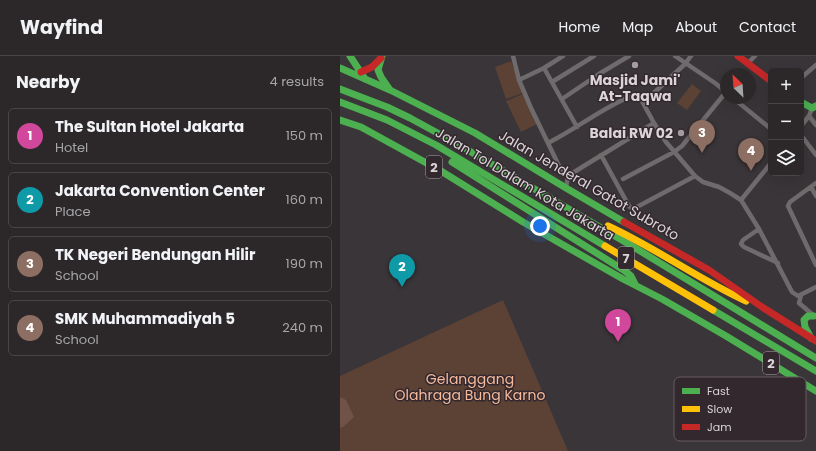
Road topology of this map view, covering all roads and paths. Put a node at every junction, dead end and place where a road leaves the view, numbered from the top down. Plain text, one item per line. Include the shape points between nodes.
1 (350, 56) edge
2 (382, 56) edge
3 (513, 56) edge
4 (563, 56) edge
5 (594, 56) edge
6 (629, 56) edge
7 (675, 56) edge
8 (691, 56) edge
9 (738, 56) edge
10 (755, 56) edge
11 (748, 63) junction
12 (685, 64) junction
13 (816, 65) edge
14 (340, 68) edge
15 (544, 68) junction
16 (363, 75) junction
17 (804, 75) edge
18 (768, 79) edge
19 (519, 80) junction
20 (552, 82) junction
21 (720, 87) edge
22 (340, 89) edge
23 (390, 90) junction
24 (562, 99) junction
25 (720, 100) edge
26 (340, 102) edge
27 (643, 103) junction
28 (804, 103) edge
29 (740, 104) edge
30 (814, 107) edge
31 (809, 116) junction
32 (340, 120) edge
33 (804, 122) edge
34 (654, 123) junction
35 (816, 125) edge
36 (577, 127) junction
37 (768, 127) edge
38 (804, 140) edge
39 (548, 143) junction
40 (438, 146) junction
41 (674, 152) junction
42 (601, 155) junction
43 (816, 155) edge
44 (768, 167) edge
45 (568, 176) junction
46 (695, 176) junction
47 (623, 179) dead end
48 (816, 183) edge
49 (811, 187) junction
50 (566, 188) junction
51 (816, 196) edge
52 (741, 200) junction
53 (579, 214) junction
54 (759, 229) junction
55 (778, 263) junction
56 (816, 265) edge
57 (636, 285) junction
58 (816, 287) edge
59 (798, 295) junction
60 (762, 307) junction
61 (815, 316) edge
62 (814, 340) edge
63 (816, 358) edge
64 (816, 371) edge
65 (793, 377) edge
66 (806, 385) edge
67 (816, 391) edge

1 - 16 main road
2 - 16 main road
2 - 23 main road via 378,70
3 - 19 street
4 - 15 street
5 - 20 street
6 - 24 street
7 - 12 street
8 - 12 street
9 - 11 main road
10 - 11 street
11 - 18 main road
12 - 21 street
12 - 27 street
13 - 17 street
14 - 16 main road, Jalan Jenderal Gatot Subroto
15 - 19 street
15 - 20 street
16 - 23 main road, Jalan Jenderal Gatot Subroto
19 - 39 street
20 - 24 street
22 - 53 main road, Jalan Tol Dalam Kota Jakarta / 7 via 389,108 439,133
23 - 50 main road, Jalan Jenderal Gatot Subroto via 475,133
24 - 36 street
25 - 41 street via 686,142
26 - 40 main road, Jalan Tol Dalam Kota Jakarta / 7 via 387,120
27 - 34 street
27 - 36 street via 637,95 630,96
28 - 30 main road
29 - 37 street
30 - 31 street
31 - 33 street
31 - 35 street
32 - 57 main road, 2 via 361,127 441,171 523,222
34 - 41 street
34 - 42 street
36 - 39 street
38 - 43 street
39 - 45 street via 562,170
40 - 57 main road via 451,161 625,271
40 - 64 main road, Jalan Tol Dalam Kota Jakarta / 7
41 - 46 street
41 - 47 street
42 - 45 street
42 - 46 street via 631,208
44 - 52 street
45 - 50 street
46 - 52 street
48 - 49 street
49 - 51 street
49 - 56 street via 788,206
50 - 60 main road, Jalan Jenderal Gatot Subroto via 709,270
52 - 54 street
53 - 60 main road via 628,236 721,289
53 - 63 main road, Jalan Tol Dalam Kota Jakarta / 7
54 - 55 street
54 - 55 street via 741,244
55 - 59 street via 792,292
57 - 65 main road, 2
58 - 59 street
59 - 61 street via 799,303
60 - 62 main road, Jalan Jenderal Gatot Subroto
61 - 62 main road via 808,316 804,320 805,327
66 - 67 main road, 2

